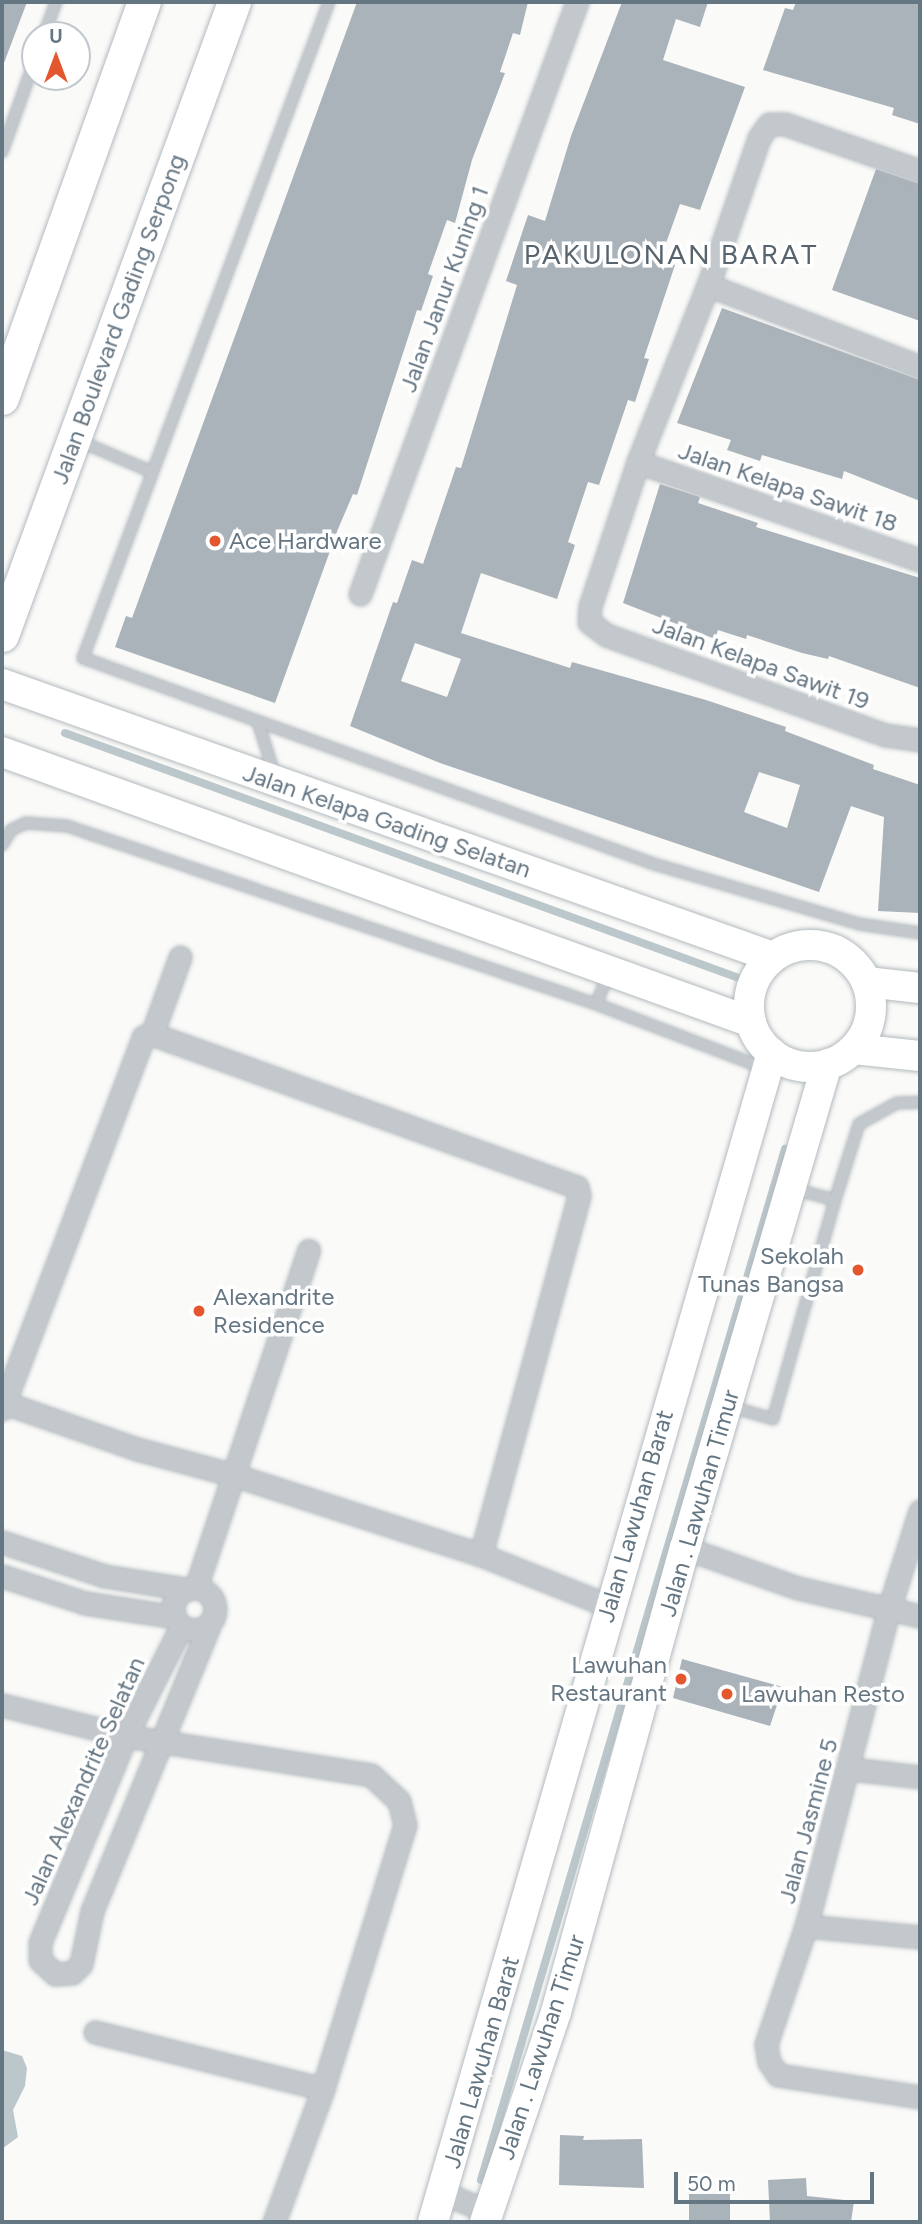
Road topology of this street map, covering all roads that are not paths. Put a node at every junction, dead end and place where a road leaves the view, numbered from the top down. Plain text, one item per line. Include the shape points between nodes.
1 (56, 2) edge
2 (144, 2) edge
3 (234, 2) edge
4 (329, 2) edge
5 (577, 2) edge
6 (49, 21) edge
7 (24, 91) edge
8 (2, 152) edge
9 (920, 171) edge
10 (708, 285) junction
11 (920, 367) edge
12 (3, 394) edge
13 (74, 439) junction
14 (638, 462) junction
15 (152, 472) junction
16 (920, 560) edge
17 (360, 594) dead end
18 (2, 635) edge
19 (2, 684) edge
20 (258, 722) junction
21 (920, 740) edge
22 (2, 752) edge
23 (277, 783) junction
24 (2, 845) edge
25 (920, 933) edge
26 (180, 957) dead end
27 (773, 957) junction
28 (610, 971) junction
29 (867, 982) junction
30 (920, 988) edge
31 (596, 1004) junction
32 (751, 1022) junction
33 (152, 1034) junction
34 (854, 1049) junction
35 (920, 1056) edge
36 (769, 1062) junction
37 (827, 1065) junction
38 (920, 1102) edge
39 (790, 1188) junction
40 (835, 1200) junction
41 (309, 1250) dead end
42 (3, 1406) edge
43 (727, 1406) junction
44 (237, 1476) junction
45 (920, 1511) edge
46 (2, 1542) edge
47 (685, 1548) junction
48 (481, 1556) junction
49 (2, 1576) edge
50 (191, 1588) junction
51 (609, 1606) junction
52 (888, 1612) junction
53 (920, 1616) edge
54 (211, 1621) junction
55 (178, 1622) junction
56 (2, 1705) edge
57 (126, 1735) junction
58 (163, 1741) junction
59 (850, 1769) junction
60 (920, 1777) edge
61 (806, 1926) junction
62 (920, 1937) edge
63 (95, 2032) dead end
64 (323, 2089) junction
65 (920, 2097) edge
66 (444, 2193) junction
67 (487, 2217) edge
68 (274, 2222) edge
69 (433, 2222) edge

1 - 6 lane
2 - 12 main road
3 - 13 main road, Jalan Boulevard Gading Serpong
4 - 15 lane
5 - 17 street, Jalan Janur Kuning 1
7 - 8 lane
9 - 10 street via 785,124 769,124 759,138
10 - 11 street
10 - 14 street
13 - 15 lane
13 - 18 main road, Jalan Boulevard Gading Serpong
14 - 16 street, Jalan Kelapa Sawit 18
14 - 21 street, Jalan Kelapa Sawit 19 via 590,606 589,622 606,635 669,658 885,735
15 - 20 lane via 83,658
19 - 23 street, Jalan Kelapa Gading Selatan
20 - 23 lane
20 - 25 lane via 654,864 859,924
22 - 28 street
23 - 27 street, Jalan Kelapa Gading Selatan
24 - 31 lane via 11,830 26,823 66,826
26 - 33 street
27 - 29 street via 807,944 826,947 850,960
27 - 32 street via 752,986
28 - 31 lane
28 - 32 street
29 - 30 street
29 - 34 street via 870,1018
31 - 36 lane
32 - 36 street
33 - 42 street via 143,1037
33 - 48 street via 578,1187
34 - 35 street
34 - 37 street
36 - 37 street
36 - 51 street, Jalan Lawuhan Barat
37 - 39 street, Jalan . Lawuhan Timur
38 - 40 lane via 897,1103 859,1124
39 - 40 lane
39 - 43 street, Jalan . Lawuhan Timur
40 - 43 lane via 773,1419
41 - 44 street
42 - 44 street
43 - 47 street, Jalan . Lawuhan Timur
44 - 48 street
44 - 50 street
45 - 52 street, Jalan Jasmine 5
46 - 50 street via 105,1576
47 - 52 street via 798,1588
47 - 67 street, Jalan . Lawuhan Timur via 556,2012
48 - 51 street
49 - 55 street via 85,1603
50 - 54 street via 214,1600
50 - 55 street via 177,1596
51 - 66 street, Jalan Lawuhan Barat
52 - 53 street
52 - 59 street, Jalan Jasmine 5
54 - 55 street via 203,1628
54 - 58 street, Jalan Alexandrite Selatan
55 - 57 street, Jalan Alexandrite Selatan
56 - 57 street
57 - 58 street
57 - 58 street, Jalan Alexandrite Selatan via 40,1944 40,1960 55,1974 72,1973 81,1964 92,1911
58 - 64 street via 371,1775 390,1789 403,1810 405,1825
59 - 60 street
59 - 61 street, Jalan Jasmine 5
61 - 62 street
61 - 65 street, Jalan Jasmine 5 via 769,2026 769,2062 778,2075
63 - 64 street
64 - 68 street
66 - 67 street
66 - 69 street, Jalan Lawuhan Barat

